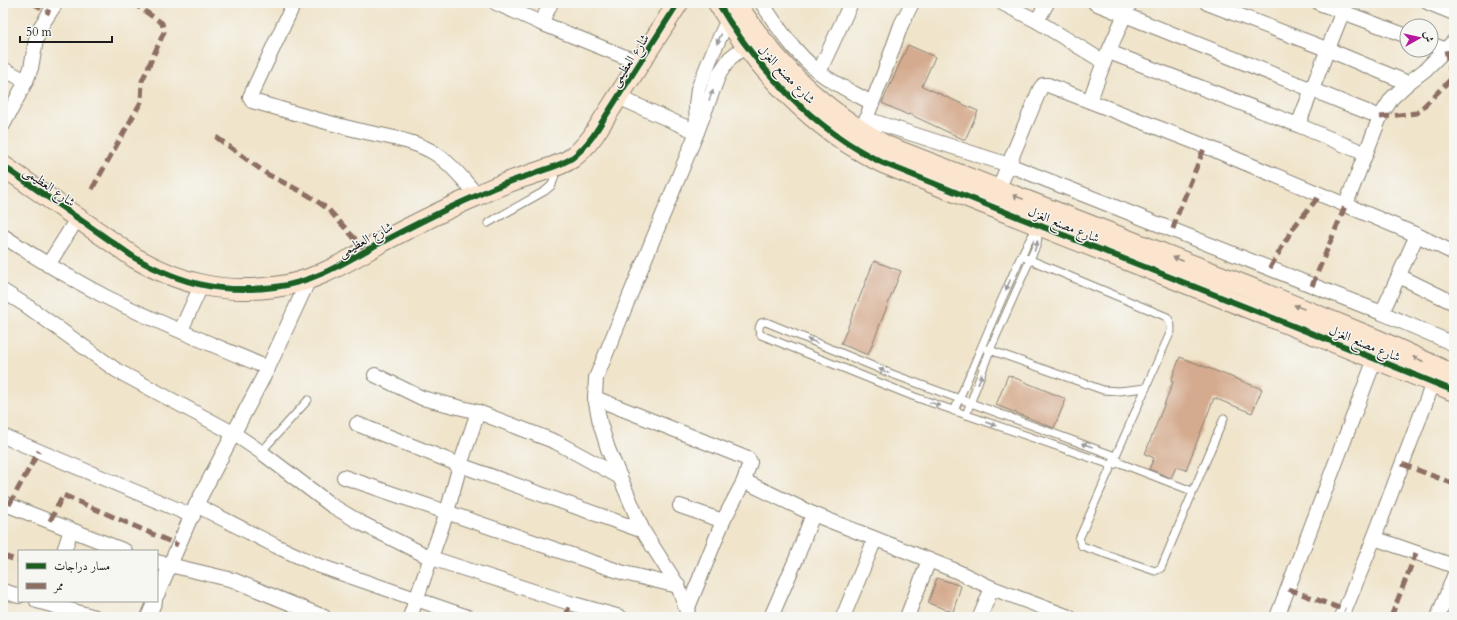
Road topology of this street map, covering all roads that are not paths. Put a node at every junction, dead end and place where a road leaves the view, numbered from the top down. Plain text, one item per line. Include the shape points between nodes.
1 (56, 3) edge
2 (294, 3) edge
3 (551, 3) edge
4 (678, 3) edge
5 (762, 3) edge
6 (851, 3) edge
7 (912, 3) edge
8 (1002, 3) edge
9 (1047, 3) edge
10 (1094, 3) edge
11 (1207, 3) edge
12 (1319, 3) edge
13 (1429, 3) edge
14 (500, 4) edge
15 (729, 7) edge
16 (1344, 8) edge
17 (1127, 9) edge
18 (1454, 13) edge
19 (1037, 21) junction
20 (540, 23) junction
21 (1399, 32) edge
22 (752, 41) junction
23 (1439, 45) edge
24 (1450, 46) edge
25 (1328, 50) junction
26 (1107, 57) junction
27 (640, 63) junction
28 (3, 69) edge
29 (819, 72) junction
30 (26, 81) junction
31 (1408, 83) junction
32 (1313, 90) junction
33 (618, 97) junction
34 (1090, 100) junction
35 (872, 103) junction
36 (1380, 117) junction
37 (1298, 125) junction
38 (3, 126) edge
39 (864, 126) junction
40 (697, 132) junction
41 (1366, 154) junction
42 (557, 165) junction
43 (1009, 165) junction
44 (3, 166) edge
45 (998, 190) junction
46 (477, 195) junction
47 (1346, 204) junction
48 (1043, 217) junction
49 (77, 219) junction
50 (488, 223) dead end
51 (1417, 235) junction
52 (3, 236) edge
53 (1454, 253) edge
54 (1021, 256) junction
55 (1030, 260) junction
56 (48, 265) junction
57 (1399, 276) junction
58 (309, 279) junction
59 (201, 286) junction
60 (1246, 286) junction
61 (3, 291) edge
62 (1454, 303) edge
63 (1239, 305) junction
64 (1382, 313) junction
65 (181, 330) junction
66 (1454, 344) edge
67 (980, 346) junction
68 (990, 350) junction
69 (1375, 359) junction
70 (268, 368) junction
71 (375, 375) dead end
72 (1454, 375) edge
73 (1433, 383) junction
74 (1146, 388) junction
75 (1454, 391) edge
76 (595, 398) junction
77 (960, 399) junction
78 (308, 400) dead end
79 (971, 403) junction
80 (954, 410) junction
81 (478, 412) junction
82 (966, 415) junction
83 (1224, 418) dead end
84 (357, 424) dead end
85 (234, 433) junction
86 (3, 436) edge
87 (261, 452) junction
88 (1115, 456) junction
89 (1120, 463) junction
90 (1111, 465) junction
91 (460, 466) junction
92 (344, 477) dead end
93 (620, 477) junction
94 (744, 481) junction
95 (1192, 491) junction
96 (3, 503) edge
97 (680, 506) dead end
98 (194, 510) junction
99 (447, 512) junction
100 (813, 514) junction
101 (723, 521) junction
102 (71, 530) junction
103 (644, 531) junction
104 (1374, 538) junction
105 (875, 539) junction
106 (64, 550) edge
107 (122, 550) edge
108 (431, 558) junction
109 (929, 560) junction
110 (163, 564) edge
111 (1454, 566) edge
112 (1454, 576) edge
113 (678, 586) junction
114 (992, 588) junction
115 (158, 590) edge
116 (3, 591) edge
117 (18, 596) edge
118 (417, 599) junction
119 (43, 602) edge
120 (155, 602) edge
121 (1046, 613) edge
122 (688, 614) edge
123 (95, 617) edge
124 (148, 617) edge
125 (324, 617) edge
126 (410, 617) edge
127 (468, 617) edge
128 (620, 617) edge
129 (771, 617) edge
130 (843, 617) edge
131 (907, 617) edge
132 (980, 617) edge
133 (1069, 617) edge
134 (1278, 617) edge
135 (1342, 617) edge
136 (1438, 617) edge

1 - 30 street via 41,26
2 - 46 street via 250,97 252,101 421,146 451,165
3 - 20 street
4 - 27 street, شارع العظيمى
5 - 29 street via 781,32 801,56
6 - 29 street
7 - 35 street via 901,25
8 - 19 street
9 - 19 street
10 - 17 street
11 - 25 street
12 - 16 street
13 - 18 street
14 - 20 street
15 - 22 street, شارع مصنع الغزل
15 -> 40 street via 698,89
16 - 21 street
16 - 25 street
17 - 26 street
17 - 32 street
19 - 26 street
20 - 27 street
22 - 39 street, شارع مصنع الغزل via 834,114
40 -> 22 street via 719,74 730,58
22 - 48 street, شارع مصنع الغزل via 770,76 838,138 862,153 883,163
23 - 24 street
24 - 31 street
25 - 31 street
25 - 32 street
26 - 34 street
26 - 37 street
27 - 33 street, شارع العظيمى
28 - 30 street
29 - 35 street
30 - 38 street
31 - 36 street via 1392,98
32 - 36 street
32 - 37 street
33 - 40 street
33 - 42 street, شارع العظيمى via 584,148 572,158
34 - 43 street via 1043,85
34 - 47 street
35 - 39 street
36 - 41 street
37 - 41 street
39 - 43 street
39 - 45 street, شارع مصنع الغزل via 886,146
40 - 76 street via 596,378
41 - 47 street
42 - 46 street, شارع العظيمى
42 - 50 lane via 552,185 545,191
43 - 45 street
43 - 64 street
44 - 49 street, شارع العظيمى
48 -> 45 street, شارع مصنع الغزل
46 - 58 street, شارع العظيمى
47 - 51 street
48 - 54 lane
55 -> 48 lane via 1037,244
60 -> 48 street, شارع مصنع الغزل
48 - 63 street, شارع مصنع الغزل
49 - 56 street
49 - 59 street, شارع العظيمى via 156,270
51 - 53 street
51 - 57 street
52 - 56 street
54 - 55 lane
54 -> 67 lane
55 - 68 lane
55 - 74 lane via 1167,317 1171,331
56 - 65 street via 112,300
57 - 62 street
57 - 64 street
58 - 59 street, شارع العظيمى via 276,287 235,289
58 - 70 street
59 - 65 street
60 - 63 street
72 -> 60 street, شارع مصنع الغزل via 1380,341
61 - 85 street via 116,370
63 - 69 street, شارع مصنع الغزل
64 - 66 street
65 - 70 street
67 - 68 lane
67 - 77 lane
68 - 74 lane via 1103,390
79 -> 68 lane
69 - 73 street, شارع مصنع الغزل
69 - 134 street
70 - 85 street
71 - 81 street via 422,398
73 - 75 street, شارع مصنع الغزل
73 - 104 street
74 - 88 lane
76 - 93 street via 608,449
76 - 94 street via 748,459 750,466
77 - 79 lane
77 - 80 lane
77 -> 80 lane via 766,322 758,327 761,335 845,370
78 - 87 lane
79 - 82 lane
88 -> 79 lane
80 - 82 lane
81 - 91 street
81 - 93 street via 556,442
82 -> 90 lane
83 - 95 lane
84 - 91 street
85 - 87 street
85 - 98 street
86 - 98 street
87 - 108 street via 331,505
88 - 89 lane
88 - 90 lane
89 - 90 lane
89 - 95 lane
90 - 95 lane via 1079,538 1080,542 1082,546 1155,571 1161,568
91 - 99 street
91 - 103 street
92 - 99 street
93 - 103 street
94 - 100 street
94 - 101 street
96 - 102 street
97 - 101 street
98 - 110 street
98 - 118 street via 317,565
99 - 108 street
99 - 113 street via 624,573
100 - 105 street
100 - 129 street
101 - 122 street
102 - 106 street
102 - 107 street
103 - 113 street
104 - 111 street
104 - 135 street
105 - 109 street
105 - 130 street
108 - 118 street
108 - 128 street
109 - 114 street
109 - 131 street
110 - 115 street
110 - 125 street via 233,580
112 - 136 street
113 - 122 street
114 - 121 street
114 - 132 street
116 - 117 street
118 - 126 street
118 - 127 street
119 - 123 street
120 - 124 street
121 - 133 street

